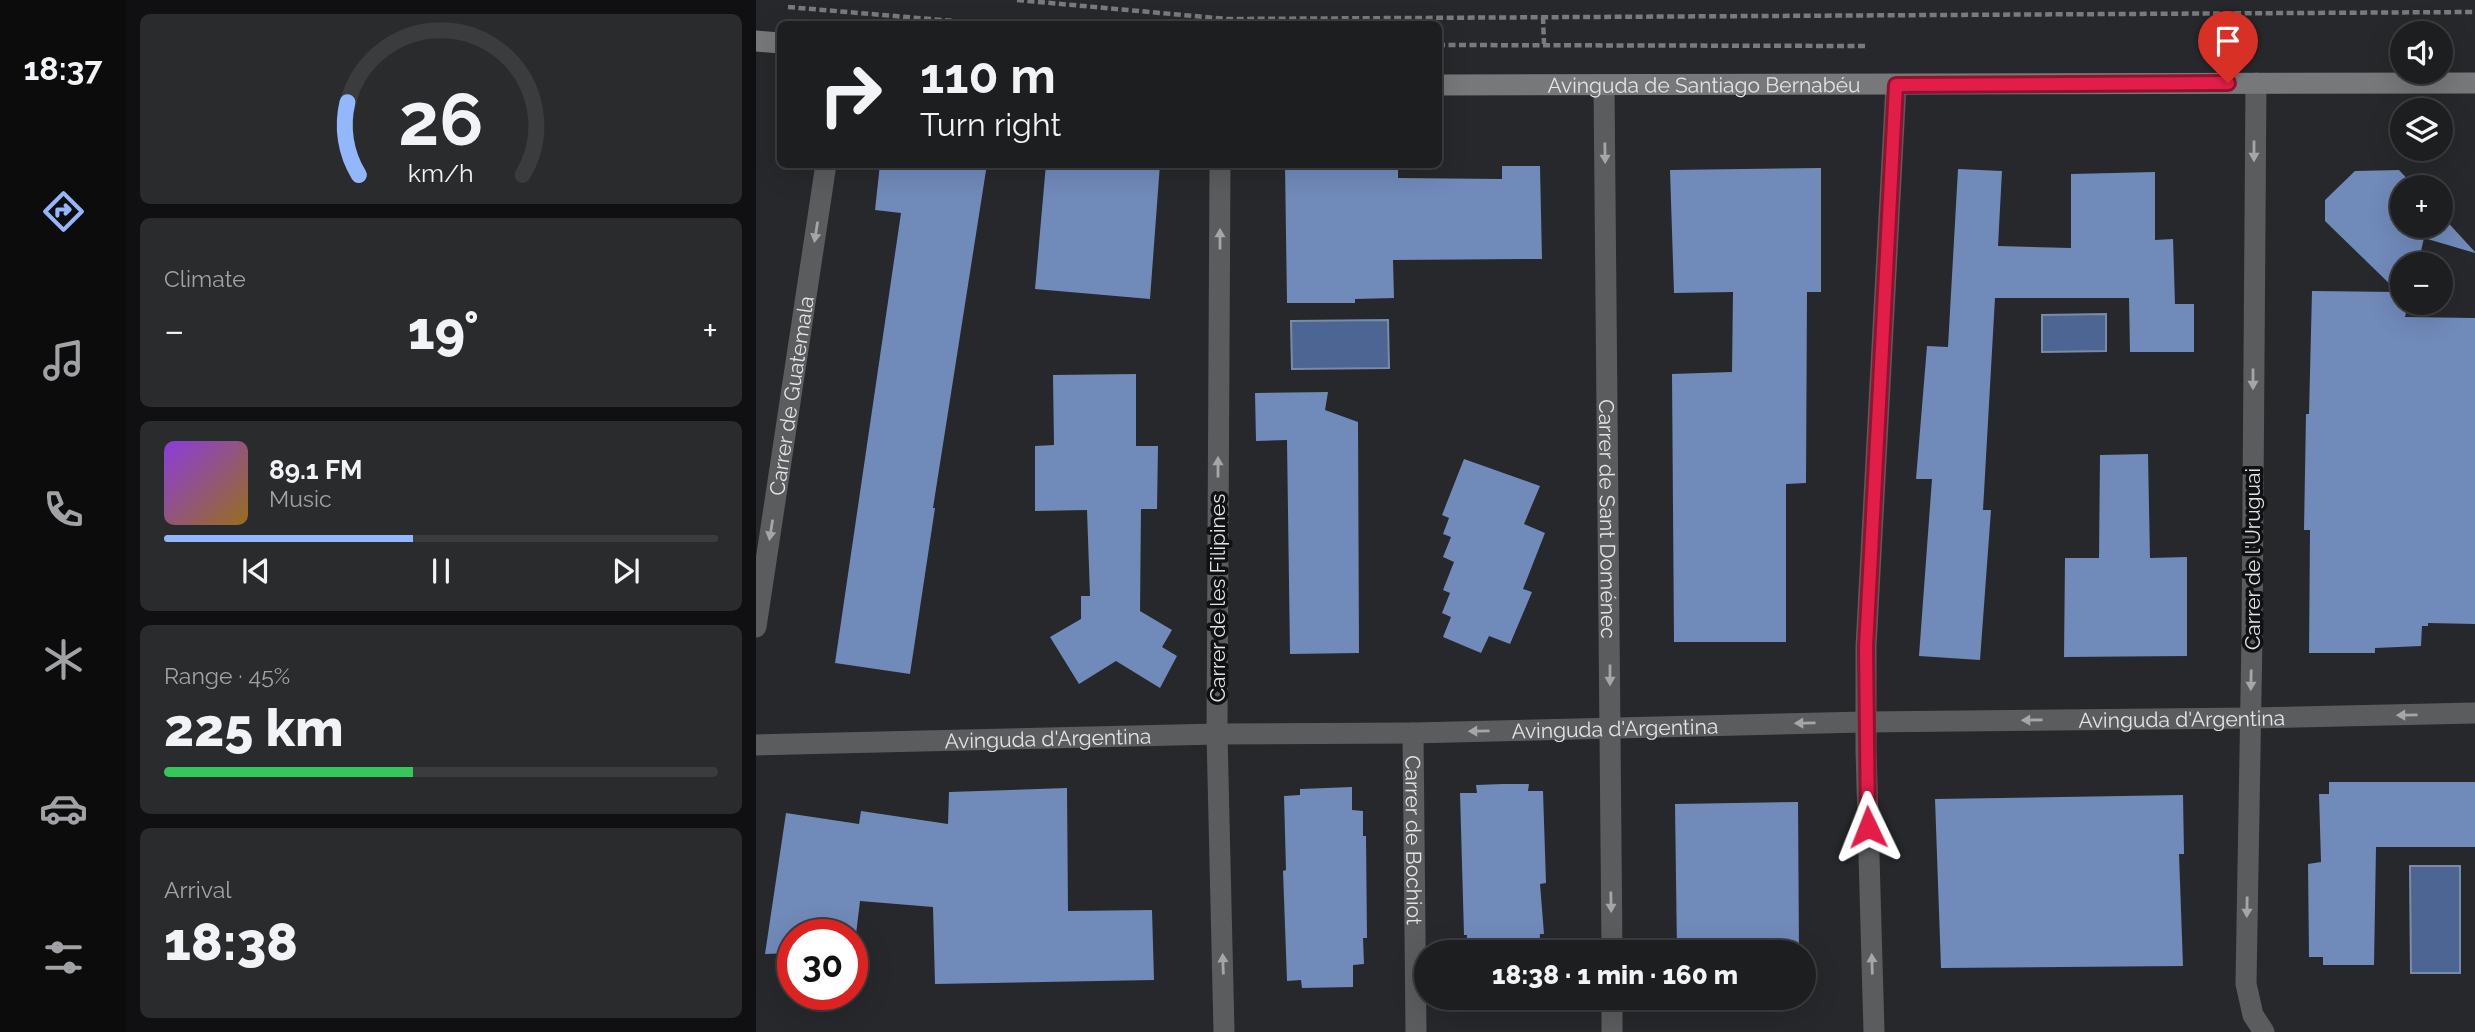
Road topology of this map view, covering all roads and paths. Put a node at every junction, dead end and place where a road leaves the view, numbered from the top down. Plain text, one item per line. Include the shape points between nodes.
1 (1017, 0) edge
2 (783, 6) dead end
3 (2475, 12) edge
4 (955, 21) edge
5 (756, 41) edge
6 (777, 44) edge
7 (2256, 83) junction
8 (2475, 83) edge
9 (1442, 85) edge
10 (1604, 85) junction
11 (1896, 85) junction
12 (825, 168) edge
13 (1220, 168) edge
14 (756, 627) edge
15 (2475, 713) edge
16 (2250, 718) junction
17 (1865, 722) junction
18 (1610, 728) junction
19 (1413, 733) junction
20 (1217, 734) junction
21 (756, 745) edge
22 (1612, 940) edge
23 (1612, 1010) edge
24 (1224, 1032) edge
25 (1416, 1032) edge
26 (1612, 1032) edge
27 (1874, 1032) edge
28 (2264, 1032) edge

1 - 3 path via 1227,19
2 - 4 path
5 - 6 street
7 - 8 street, Avinguda de Santiago Bernabéu
7 - 11 street, Avinguda de Santiago Bernabéu
7 -> 16 street, Carrer de l'Uruguai
9 - 10 street, Avinguda de Santiago Bernabéu
10 - 11 street, Avinguda de Santiago Bernabéu
10 -> 18 street, Carrer de Sant Doménec
11 - 17 street
12 -> 14 street, Carrer de Guatemala
20 -> 13 street, Carrer de les Filipines
15 -> 16 street, Avinguda d'Argentina
16 -> 17 street, Avinguda d'Argentina
16 -> 28 street, Carrer de l'Uruguai via 2246,984 2253,1015
17 -> 18 street, Avinguda d'Argentina
27 -> 17 street
18 -> 19 street, Avinguda d'Argentina
18 -> 22 street, Carrer de Sant Doménec
19 - 20 street, Avinguda d'Argentina
19 - 25 street, Carrer de Bochiot
20 - 21 street, Avinguda d'Argentina
24 -> 20 street, Carrer de les Filipines
23 - 26 street

